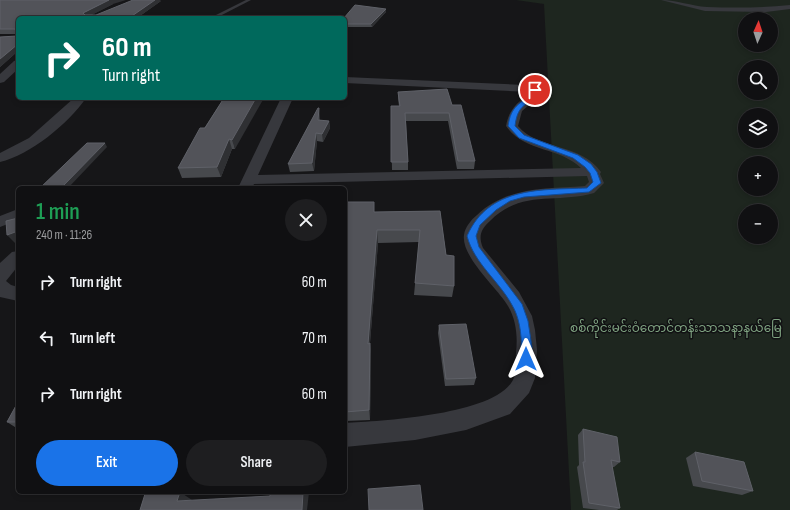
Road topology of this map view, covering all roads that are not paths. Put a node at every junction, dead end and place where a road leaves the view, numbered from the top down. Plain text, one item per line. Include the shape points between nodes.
1 (249, 0) edge
2 (665, 0) edge
3 (790, 7) edge
4 (216, 16) edge
5 (16, 65) edge
6 (0, 80) edge
7 (347, 80) edge
8 (78, 100) edge
9 (286, 100) edge
10 (0, 158) edge
11 (594, 172) junction
12 (247, 184) edge
13 (16, 215) edge
14 (0, 222) edge
15 (0, 286) edge
16 (16, 294) edge
17 (347, 435) edge

1 - 4 lane
2 - 3 street via 705,9 766,10
5 - 6 street
7 - 11 street via 517,87 535,90 537,93 516,108 512,126 522,136 576,156
8 - 10 street via 41,137 14,154
9 - 12 street
11 - 12 street
11 - 17 street via 597,183 589,190 523,194 507,200 493,208 477,224 471,236 474,248 517,304 523,321 527,347 523,384 503,406 460,420 377,434
13 - 14 street
15 - 16 street via 6,292

